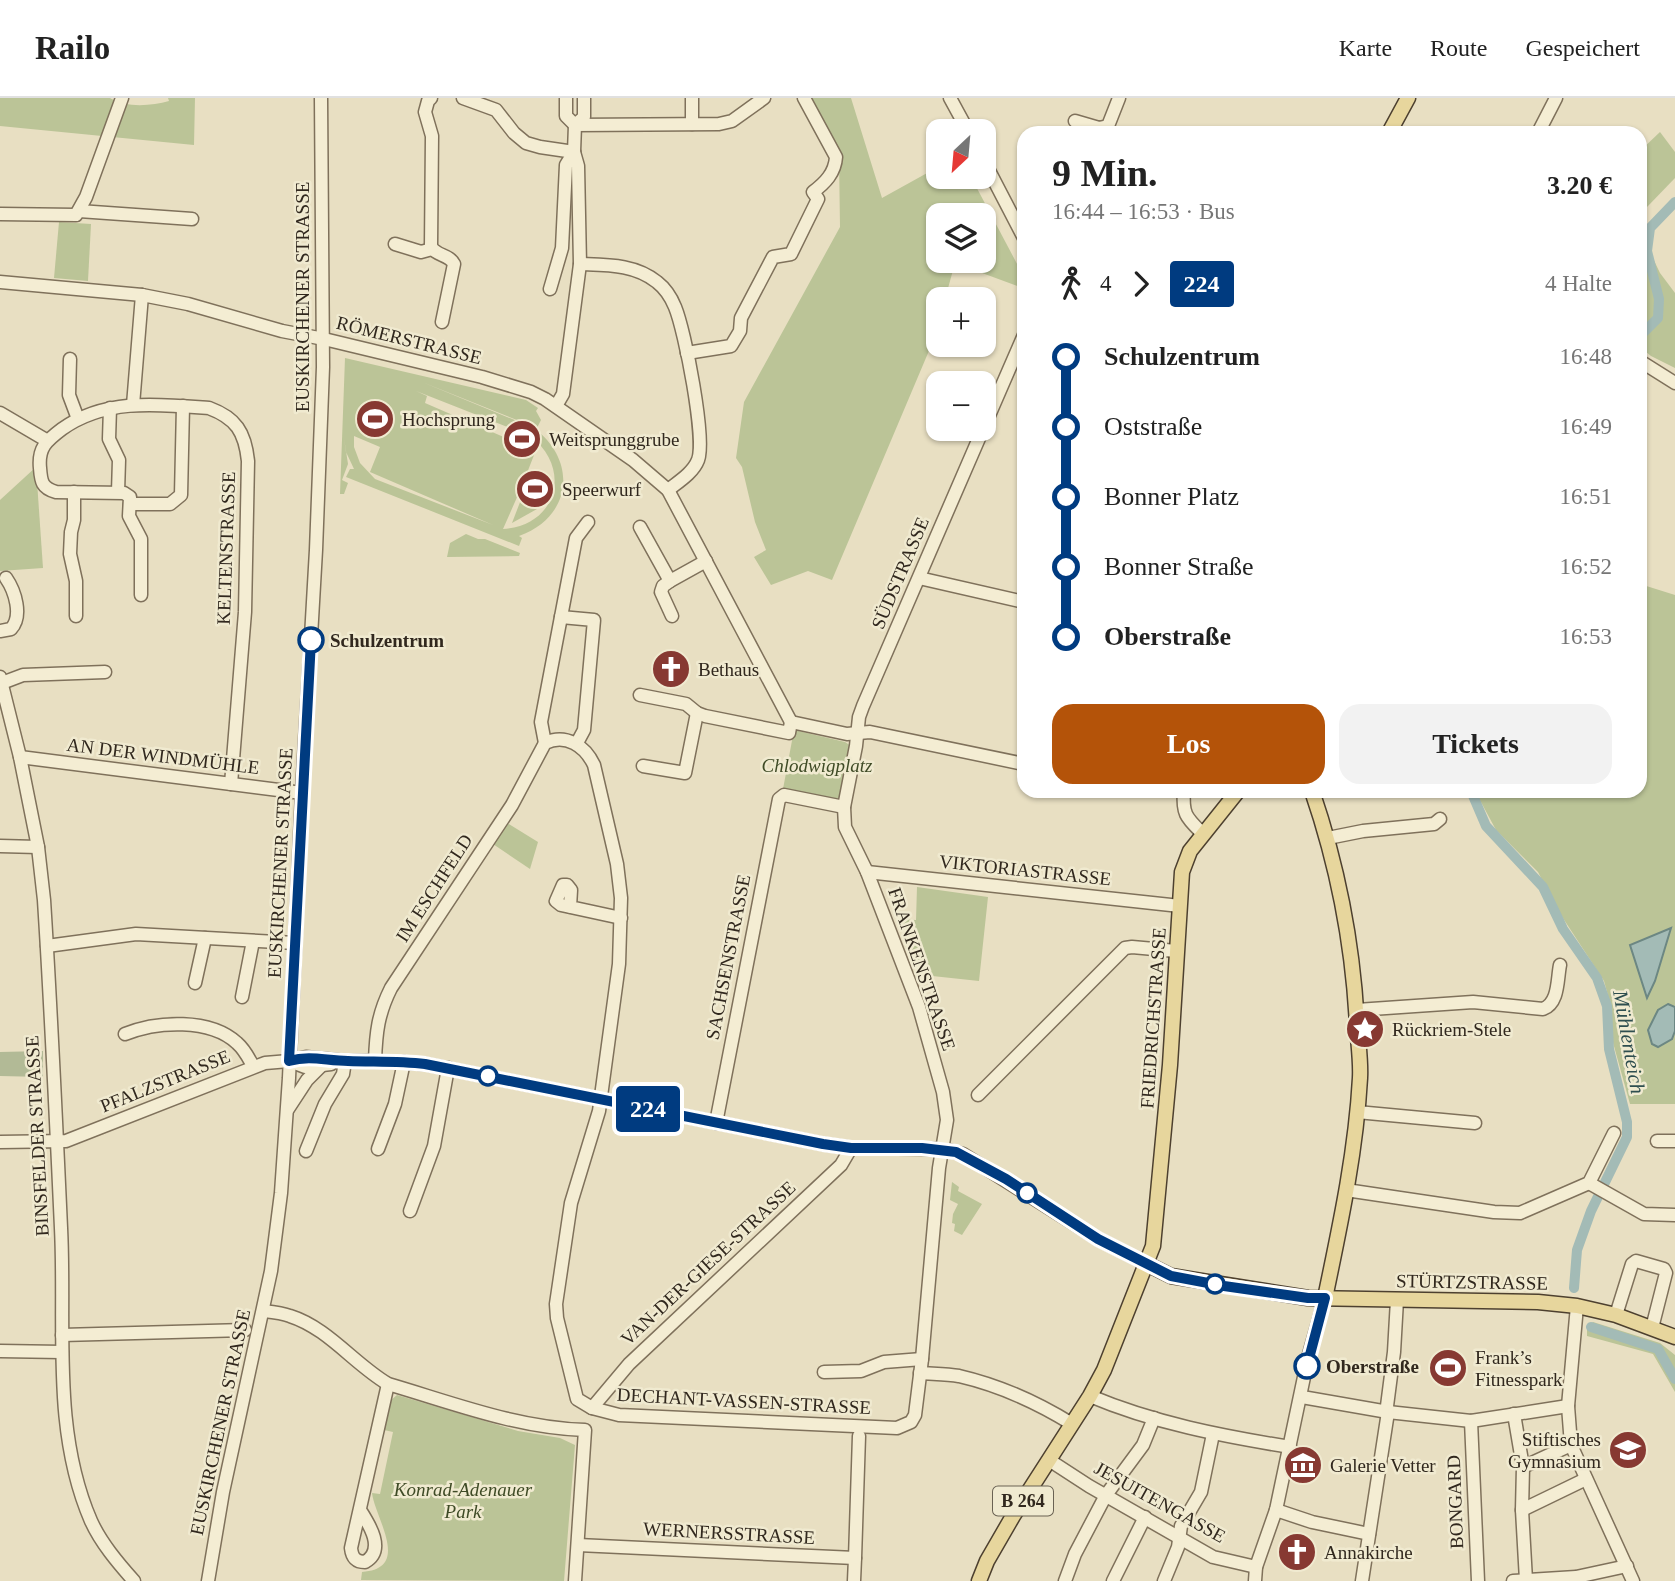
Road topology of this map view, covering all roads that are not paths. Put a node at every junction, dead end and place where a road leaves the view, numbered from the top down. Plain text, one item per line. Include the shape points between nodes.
1 (122, 98) edge
2 (321, 98) edge
3 (431, 98) edge
4 (463, 98) edge
5 (566, 98) edge
6 (584, 98) edge
7 (692, 98) edge
8 (764, 98) edge
9 (804, 98) edge
10 (950, 98) edge
11 (1119, 98) edge
12 (1556, 98) edge
13 (1407, 100) edge
14 (961, 119) edge
15 (1075, 121) dead end
16 (692, 124) junction
17 (575, 125) junction
18 (1096, 126) edge
19 (1106, 126) edge
20 (1393, 126) edge
21 (1405, 126) edge
22 (1542, 126) edge
23 (574, 152) junction
24 (996, 184) edge
25 (77, 213) junction
26 (0, 214) edge
27 (192, 219) dead end
28 (1017, 225) edge
29 (395, 244) dead end
30 (432, 249) junction
31 (580, 264) junction
32 (0, 282) edge
33 (550, 289) dead end
34 (142, 295) junction
35 (442, 322) dead end
36 (324, 339) junction
37 (1017, 351) edge
38 (687, 353) junction
39 (70, 359) dead end
40 (1647, 365) edge
41 (1675, 383) edge
42 (996, 399) edge
43 (133, 405) junction
44 (183, 406) junction
45 (556, 406) junction
46 (110, 408) junction
47 (0, 413) edge
48 (78, 419) junction
49 (46, 440) junction
50 (977, 441) edge
51 (668, 490) junction
52 (74, 492) junction
53 (118, 492) junction
54 (130, 504) junction
55 (588, 522) dead end
56 (640, 527) dead end
57 (706, 561) junction
58 (6, 578) dead end
59 (919, 578) junction
60 (670, 581) junction
61 (141, 595) dead end
62 (1017, 600) edge
63 (76, 615) dead end
64 (673, 616) dead end
65 (561, 617) junction
66 (0, 631) edge
67 (105, 673) dead end
68 (1, 680) edge
69 (640, 695) dead end
70 (697, 713) junction
71 (792, 722) junction
72 (856, 733) junction
73 (545, 743) junction
74 (577, 743) junction
75 (20, 757) junction
76 (1017, 763) edge
77 (643, 766) dead end
78 (231, 784) junction
79 (302, 793) junction
80 (1184, 798) edge
81 (1232, 798) edge
82 (1314, 798) edge
83 (845, 807) junction
84 (1440, 819) dead end
85 (1203, 834) junction
86 (1328, 838) junction
87 (0, 846) edge
88 (38, 847) junction
89 (867, 872) junction
90 (1180, 905) junction
91 (570, 907) dead end
92 (621, 918) junction
93 (205, 938) junction
94 (253, 941) junction
95 (295, 943) junction
96 (47, 946) junction
97 (1176, 951) junction
98 (1560, 965) dead end
99 (195, 983) dead end
100 (242, 996) dead end
101 (1357, 1010) junction
102 (125, 1034) dead end
103 (289, 1061) junction
104 (345, 1061) junction
105 (375, 1061) junction
106 (404, 1062) junction
107 (253, 1066) junction
108 (321, 1066) junction
109 (448, 1068) junction
110 (978, 1095) dead end
111 (600, 1100) junction
112 (286, 1112) junction
113 (1357, 1112) junction
114 (716, 1123) junction
115 (1475, 1123) dead end
116 (1614, 1133) dead end
117 (1657, 1141) dead end
118 (0, 1142) edge
119 (1675, 1142) edge
120 (57, 1143) junction
121 (851, 1148) junction
122 (378, 1149) dead end
123 (943, 1149) junction
124 (306, 1151) dead end
125 (1595, 1187) junction
126 (1346, 1190) junction
127 (410, 1211) dead end
128 (1675, 1215) edge
129 (1147, 1264) junction
130 (1325, 1298) junction
131 (1397, 1300) junction
132 (1577, 1306) junction
133 (263, 1311) junction
134 (1616, 1315) junction
135 (1652, 1328) junction
136 (245, 1330) dead end
137 (62, 1335) junction
138 (1675, 1337) edge
139 (0, 1351) edge
140 (62, 1352) junction
141 (921, 1366) junction
142 (824, 1372) dead end
143 (388, 1384) junction
144 (1090, 1396) junction
145 (1301, 1397) junction
146 (587, 1406) junction
147 (1568, 1406) junction
148 (1388, 1412) junction
149 (1514, 1414) junction
150 (1154, 1418) junction
151 (1471, 1421) junction
152 (1072, 1424) junction
153 (905, 1426) joint
154 (1213, 1434) junction
155 (859, 1436) dead end
156 (1572, 1445) junction
157 (1290, 1447) junction
158 (1049, 1460) junction
159 (1523, 1467) junction
160 (1586, 1479) junction
161 (1107, 1495) junction
162 (360, 1510) dead end
163 (1276, 1510) junction
164 (1522, 1510) junction
165 (1145, 1517) junction
166 (1369, 1534) junction
167 (1179, 1538) junction
168 (578, 1545) junction
169 (855, 1558) junction
170 (1627, 1566) junction
171 (1255, 1574) edge
172 (1363, 1578) edge
173 (1520, 1580) edge
174 (134, 1581) edge
175 (208, 1581) edge
176 (575, 1581) edge
177 (854, 1581) edge
178 (979, 1581) edge
179 (1065, 1581) edge
180 (1113, 1581) edge
181 (1164, 1581) edge
182 (1478, 1581) edge
183 (1633, 1581) edge

1 - 25 street
2 - 36 street, EUSKIRCHENER STRASSE
3 - 30 street via 425,112 432,136
4 - 23 street via 496,110 526,143
5 - 17 street via 566,116
6 - 17 street via 584,117
7 - 16 street
8 - 16 street via 732,121
9 - 38 street via 836,157 835,166 813,192 818,199 791,254 773,257 731,345
10 - 14 street
11 - 19 street
12 - 22 street
13 - 20 main road
13 - 21 main road
15 - 18 street
16 - 17 street
17 - 23 street
23 - 31 street
23 - 33 street via 566,165 562,247
24 - 28 street
25 - 26 street
25 - 27 street
29 - 30 street via 421,252
30 - 35 street via 454,264
31 - 38 street via 623,266 659,283 674,304
31 - 45 street via 563,394
32 - 34 street, RÖMERSTRASSE
34 - 36 street, RÖMERSTRASSE
34 - 43 street
36 - 45 street, RÖMERSTRASSE via 482,377 531,392
36 - 79 street, EUSKIRCHENER STRASSE
37 - 42 street, SÜDSTRASSE
38 - 51 street via 700,453 694,468
39 - 48 street via 69,395
40 - 41 street
43 - 44 street, KELTENSTRASSE
43 - 46 street, KELTENSTRASSE
44 - 54 street via 181,495 170,505
44 - 78 street, KELTENSTRASSE via 209,408 229,418 238,427 247,451 245,612
45 - 51 street
46 - 48 street, KELTENSTRASSE
46 - 53 street via 109,439 119,460
47 - 49 street
48 - 49 street, KELTENSTRASSE
49 - 52 street via 39,458 43,487
50 - 59 street, SÜDSTRASSE
51 - 57 street
52 - 53 street
52 - 63 street via 70,554
53 - 54 street via 130,498
54 - 61 street via 129,516 141,539
55 - 65 street via 576,538
56 - 60 street
57 - 60 street
57 - 71 street
58 - 66 street via 14,590 16,621 11,629
59 - 62 street
59 - 72 street, SÜDSTRASSE via 863,706
60 - 64 street via 661,592
65 - 73 street via 541,722
65 - 74 street via 594,620 584,730
67 - 68 street via 23,675
68 - 75 street, BINSFELDER STRASSE
69 - 70 street via 686,704
70 - 71 street via 789,733
70 - 77 street via 685,773
71 - 72 street
72 - 76 street via 870,732
72 - 83 street
73 - 74 street
73 - 105 street, IM ESCHFELD via 512,805 391,988 376,1027
74 - 92 street via 589,756 598,781 617,864
75 - 78 street, AN DER WINDMÜHLE
75 - 88 street, BINSFELDER STRASSE
78 - 79 street, AN DER WINDMÜHLE
79 - 95 street, EUSKIRCHENER STRASSE
80 - 85 street via 1186,816
81 - 85 main road, FRIEDRICHSTRASSE
82 - 86 main road
83 - 89 street, FRANKENSTRASSE via 845,827
83 - 114 street, SACHSENSTRASSE via 784,795 779,799
84 - 86 street via 1434,824
85 - 90 main road, FRIEDRICHSTRASSE via 1185,861
86 - 101 main road via 1347,923
87 - 88 street
88 - 96 street, BINSFELDER STRASSE
89 - 90 street, VIKTORIASTRASSE
89 - 123 street, FRANKENSTRASSE via 919,1007 943,1092 947,1120
90 - 97 main road, FRIEDRICHSTRASSE
91 - 92 street
92 - 111 street
93 - 94 street
93 - 96 street via 136,934
93 - 99 street
94 - 95 street
94 - 100 street
95 - 103 street, EUSKIRCHENER STRASSE
96 - 120 street, BINSFELDER STRASSE
97 - 110 street via 1125,948
97 - 129 main road, FRIEDRICHSTRASSE via 1160,1184
98 - 101 street via 1555,999 1543,1009 1473,1002
101 - 113 main road
102 - 107 street via 171,1025 209,1028 236,1042
103 - 104 street via 306,1057
103 - 107 street, PFALZSTRASSE
103 - 108 street
103 - 112 street, EUSKIRCHENER STRASSE
104 - 105 street
104 - 108 street
104 - 124 street
105 - 106 street
106 - 109 street
106 - 122 street
107 - 120 street, PFALZSTRASSE
108 - 112 street
109 - 111 street
109 - 127 street via 434,1146
111 - 114 street
111 - 146 street via 571,1203 556,1304 574,1392
112 - 133 street, EUSKIRCHENER STRASSE via 278,1227
113 - 115 street
113 - 126 main road
114 - 121 street
116 - 125 street
117 - 119 street
118 - 120 street
120 - 137 street, BINSFELDER STRASSE
121 - 123 street
121 - 146 street, VAN-DER-GIESE-STRASSE via 841,1166
123 - 129 street via 963,1154 1098,1239
123 - 141 street, FRANKENSTRASSE
125 - 126 street via 1508,1214
125 - 128 street via 1644,1214
126 - 130 main road
129 - 130 main road, STÜRTZSTRASSE via 1171,1276
129 - 144 main road, B 264
130 - 131 main road, STÜRTZSTRASSE
130 - 145 street
131 - 132 main road, STÜRTZSTRASSE
131 - 148 street
132 - 134 main road, STÜRTZSTRASSE
132 - 147 street
133 - 143 street via 311,1325
133 - 175 street, EUSKIRCHENER STRASSE
134 - 135 main road, STÜRTZSTRASSE
134 - 135 street via 1632,1264 1636,1261 1664,1269
135 - 138 main road, STÜRTZSTRASSE
136 - 137 street
137 - 140 street, BINSFELDER STRASSE
139 - 140 street
140 - 174 street, BINSFELDER STRASSE via 66,1423 76,1474 91,1521
141 - 142 street via 884,1362 861,1371
141 - 152 street via 1037,1404
141 - 153 street, FRANKENSTRASSE via 915,1415
143 - 162 street
143 - 168 street via 520,1423 585,1430
144 - 150 street
144 - 152 main road, B 264
145 - 148 street
145 - 157 street
146 - 153 street, DECHANT-VASSEN-STRASSE via 619,1415
147 - 149 street
147 - 156 street
148 - 151 street
148 - 166 street
149 - 151 street
149 - 159 street
150 - 154 street
150 - 161 street via 1143,1445
151 - 182 street, BONGARD
152 - 158 main road, B 264
154 - 157 street
154 - 167 street via 1201,1492
155 - 169 street
156 - 159 street
156 - 160 street
157 - 163 street
158 - 161 street, JESUITENGASSE
158 - 178 main road, B 264
159 - 164 street
160 - 164 street
160 - 170 street
161 - 165 street, JESUITENGASSE
161 - 179 street via 1074,1554
163 - 166 street
163 - 171 street
164 - 173 street
165 - 167 street, JESUITENGASSE
165 - 180 street
166 - 172 street
167 - 171 street, JESUITENGASSE
167 - 181 street
168 - 169 street, WERNERSSTRASSE
168 - 176 street
169 - 177 street
170 - 173 street via 1576,1577
170 - 183 street

